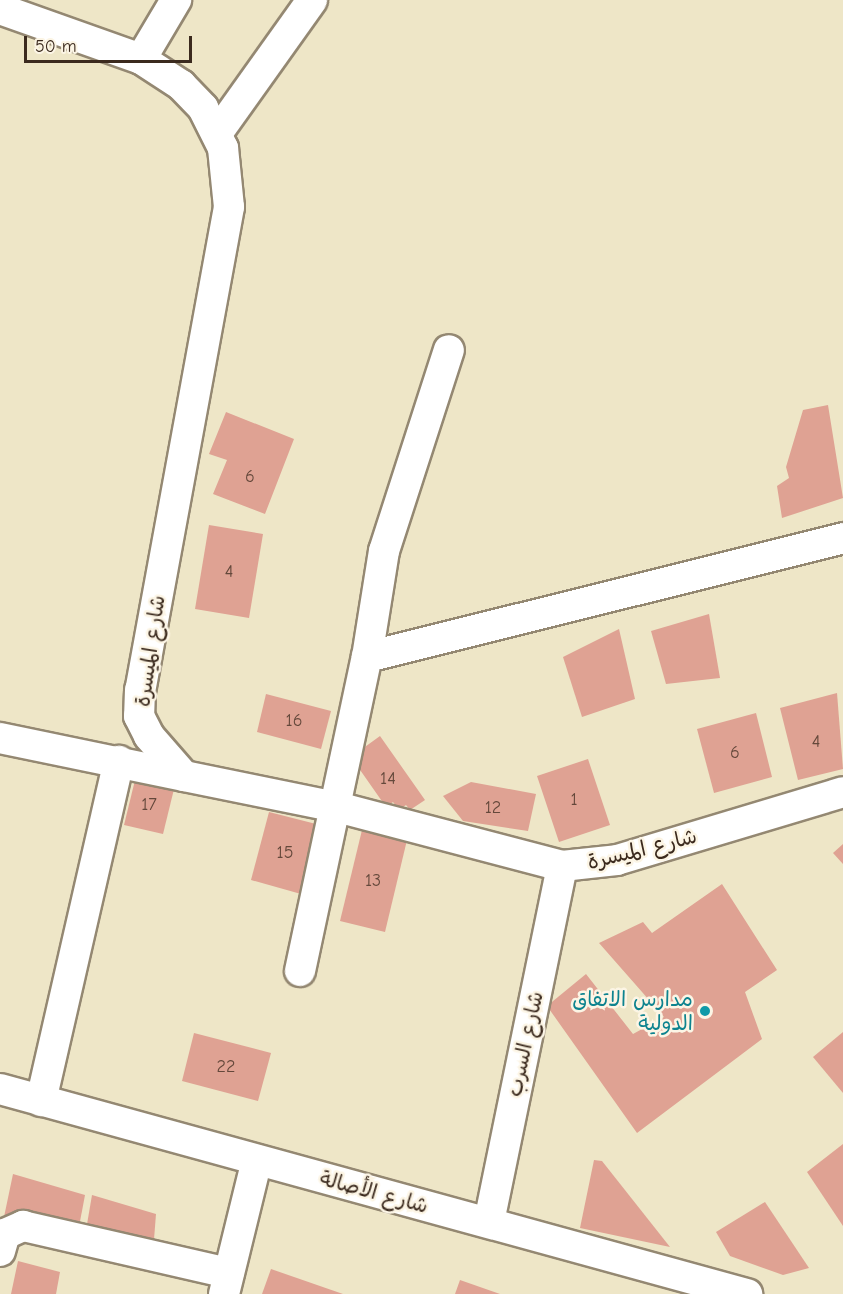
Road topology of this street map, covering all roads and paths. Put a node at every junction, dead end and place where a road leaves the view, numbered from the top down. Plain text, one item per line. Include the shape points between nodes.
1 (176, 0) edge
2 (312, 0) edge
3 (0, 9) edge
4 (43, 10) edge
5 (141, 59) junction
6 (218, 132) junction
7 (449, 350) dead end
8 (843, 538) edge
9 (367, 657) junction
10 (0, 738) edge
11 (119, 761) junction
12 (184, 776) junction
13 (843, 792) edge
14 (337, 807) junction
15 (562, 866) junction
16 (300, 971) dead end
17 (0, 1089) edge
18 (41, 1101) junction
19 (257, 1160) junction
20 (489, 1222) junction
21 (0, 1251) edge
22 (226, 1284) edge
23 (747, 1294) edge

1 - 5 street
2 - 6 street
3 - 4 street, شارع الميسرة
4 - 5 street, شارع الميسرة
5 - 6 street, شارع الميسرة via 181,85
6 - 12 street, شارع الميسرة via 229,207 140,690 140,716 149,736
7 - 9 street via 384,551
8 - 9 street
9 - 14 street
10 - 11 street
11 - 12 street
11 - 18 street
12 - 14 street, شارع الميسرة
13 - 15 street, شارع الميسرة via 617,860
14 - 15 street, شارع الميسرة
14 - 16 street
15 - 20 street, شارع السرب
17 - 18 street, شارع الأصالة
18 - 19 street, شارع الأصالة
19 - 20 street, شارع الأصالة
19 - 22 street
20 - 23 street, شارع الأصالة
21 - 22 street via 5,1234 23,1226

